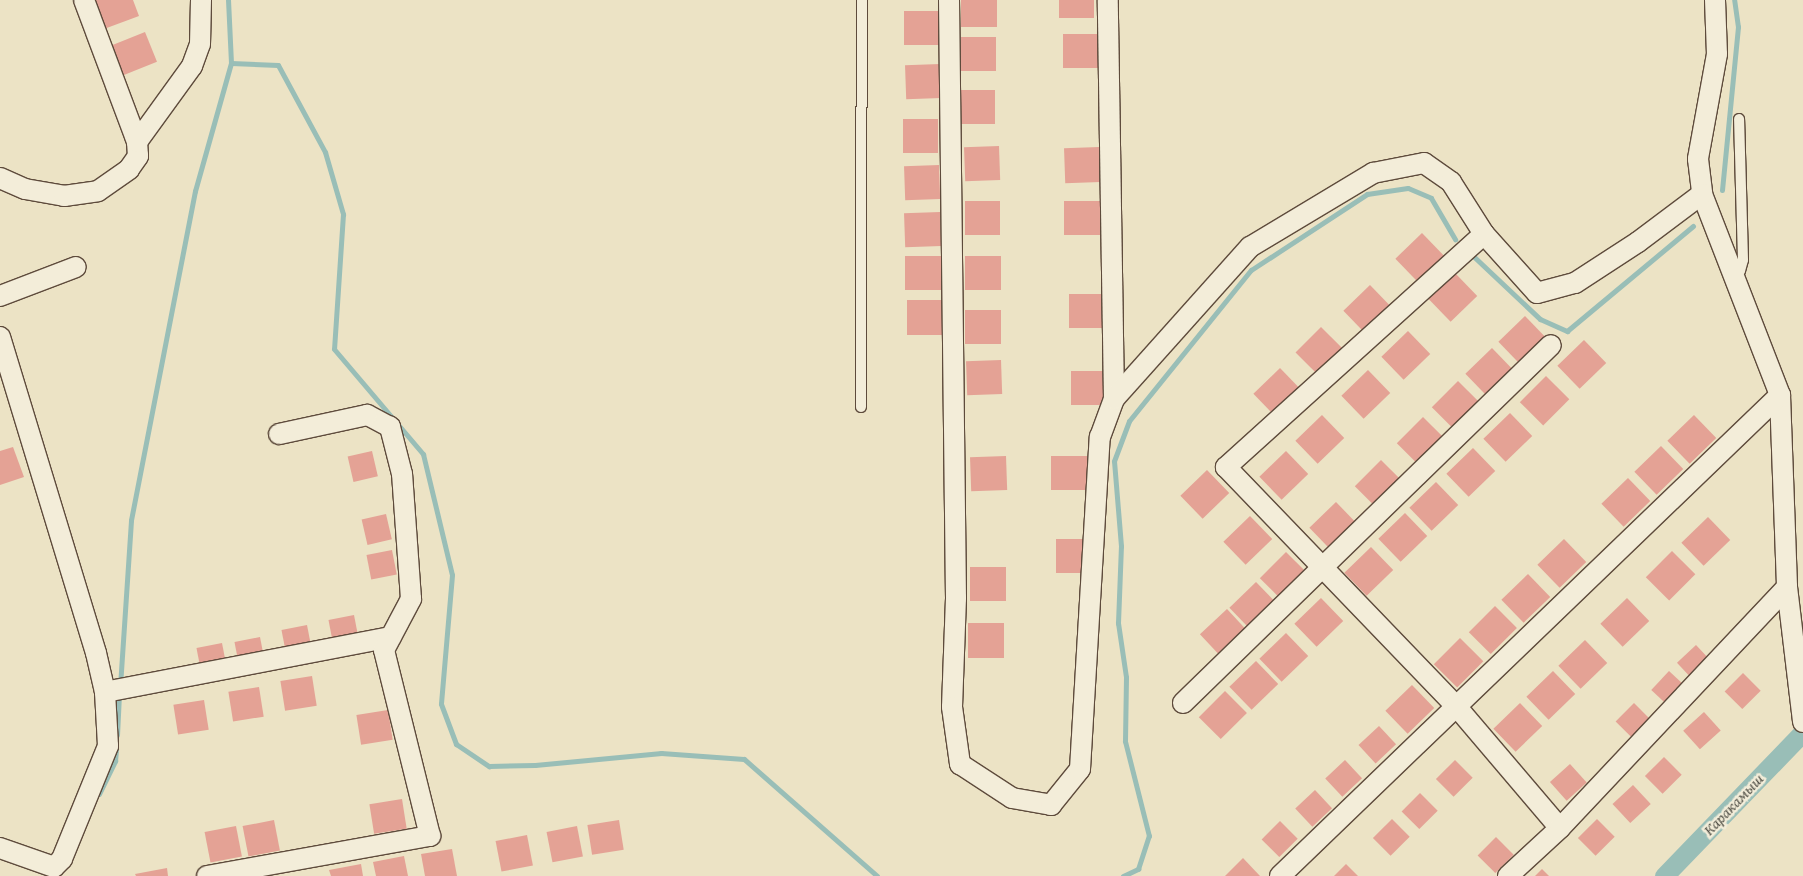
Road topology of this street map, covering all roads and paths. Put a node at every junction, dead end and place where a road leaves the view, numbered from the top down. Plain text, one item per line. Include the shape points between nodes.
1 (84, 0) edge
2 (201, 0) edge
3 (862, 0) edge
4 (949, 0) edge
5 (1108, 0) edge
6 (1714, 0) edge
7 (1739, 120) dead end
8 (136, 142) junction
9 (0, 178) edge
10 (1702, 194) junction
11 (1484, 234) junction
12 (76, 267) dead end
13 (1735, 274) junction
14 (0, 296) edge
15 (0, 337) edge
16 (1551, 345) dead end
17 (1780, 395) junction
18 (1114, 399) junction
19 (861, 408) dead end
20 (279, 434) dead end
21 (1323, 567) junction
22 (1787, 587) junction
23 (391, 637) junction
24 (105, 692) junction
25 (1183, 703) dead end
26 (1456, 706) junction
27 (1803, 721) edge
28 (1560, 828) junction
29 (0, 848) edge
30 (52, 871) edge
31 (207, 876) edge
32 (1280, 876) edge
33 (1508, 876) edge

1 - 8 street
2 - 8 street via 200,44 192,66
3 - 19 lane
4 - 18 street via 956,598 952,707 960,764 1012,798 1051,805 1080,770 1100,437
5 - 18 street
6 - 10 street via 1717,54 1698,159
7 - 13 lane via 1743,260 1740,271
8 - 9 street via 138,156 129,169 98,191 64,196 25,188
10 - 11 street via 1638,242 1575,283 1537,293
10 - 13 street
11 - 18 street via 1451,182 1424,163 1373,173 1250,247
11 - 21 street via 1226,466
12 - 14 street
13 - 17 street
15 - 24 street
16 - 21 street
17 - 22 street
17 - 26 street
20 - 23 street via 367,415 390,427 402,474 411,599
21 - 25 street
21 - 26 street
22 - 27 street
22 - 28 street
23 - 24 street
23 - 31 street via 384,650 430,836
24 - 30 street via 108,746 62,859
26 - 28 street
26 - 32 street
28 - 33 street
29 - 30 street

